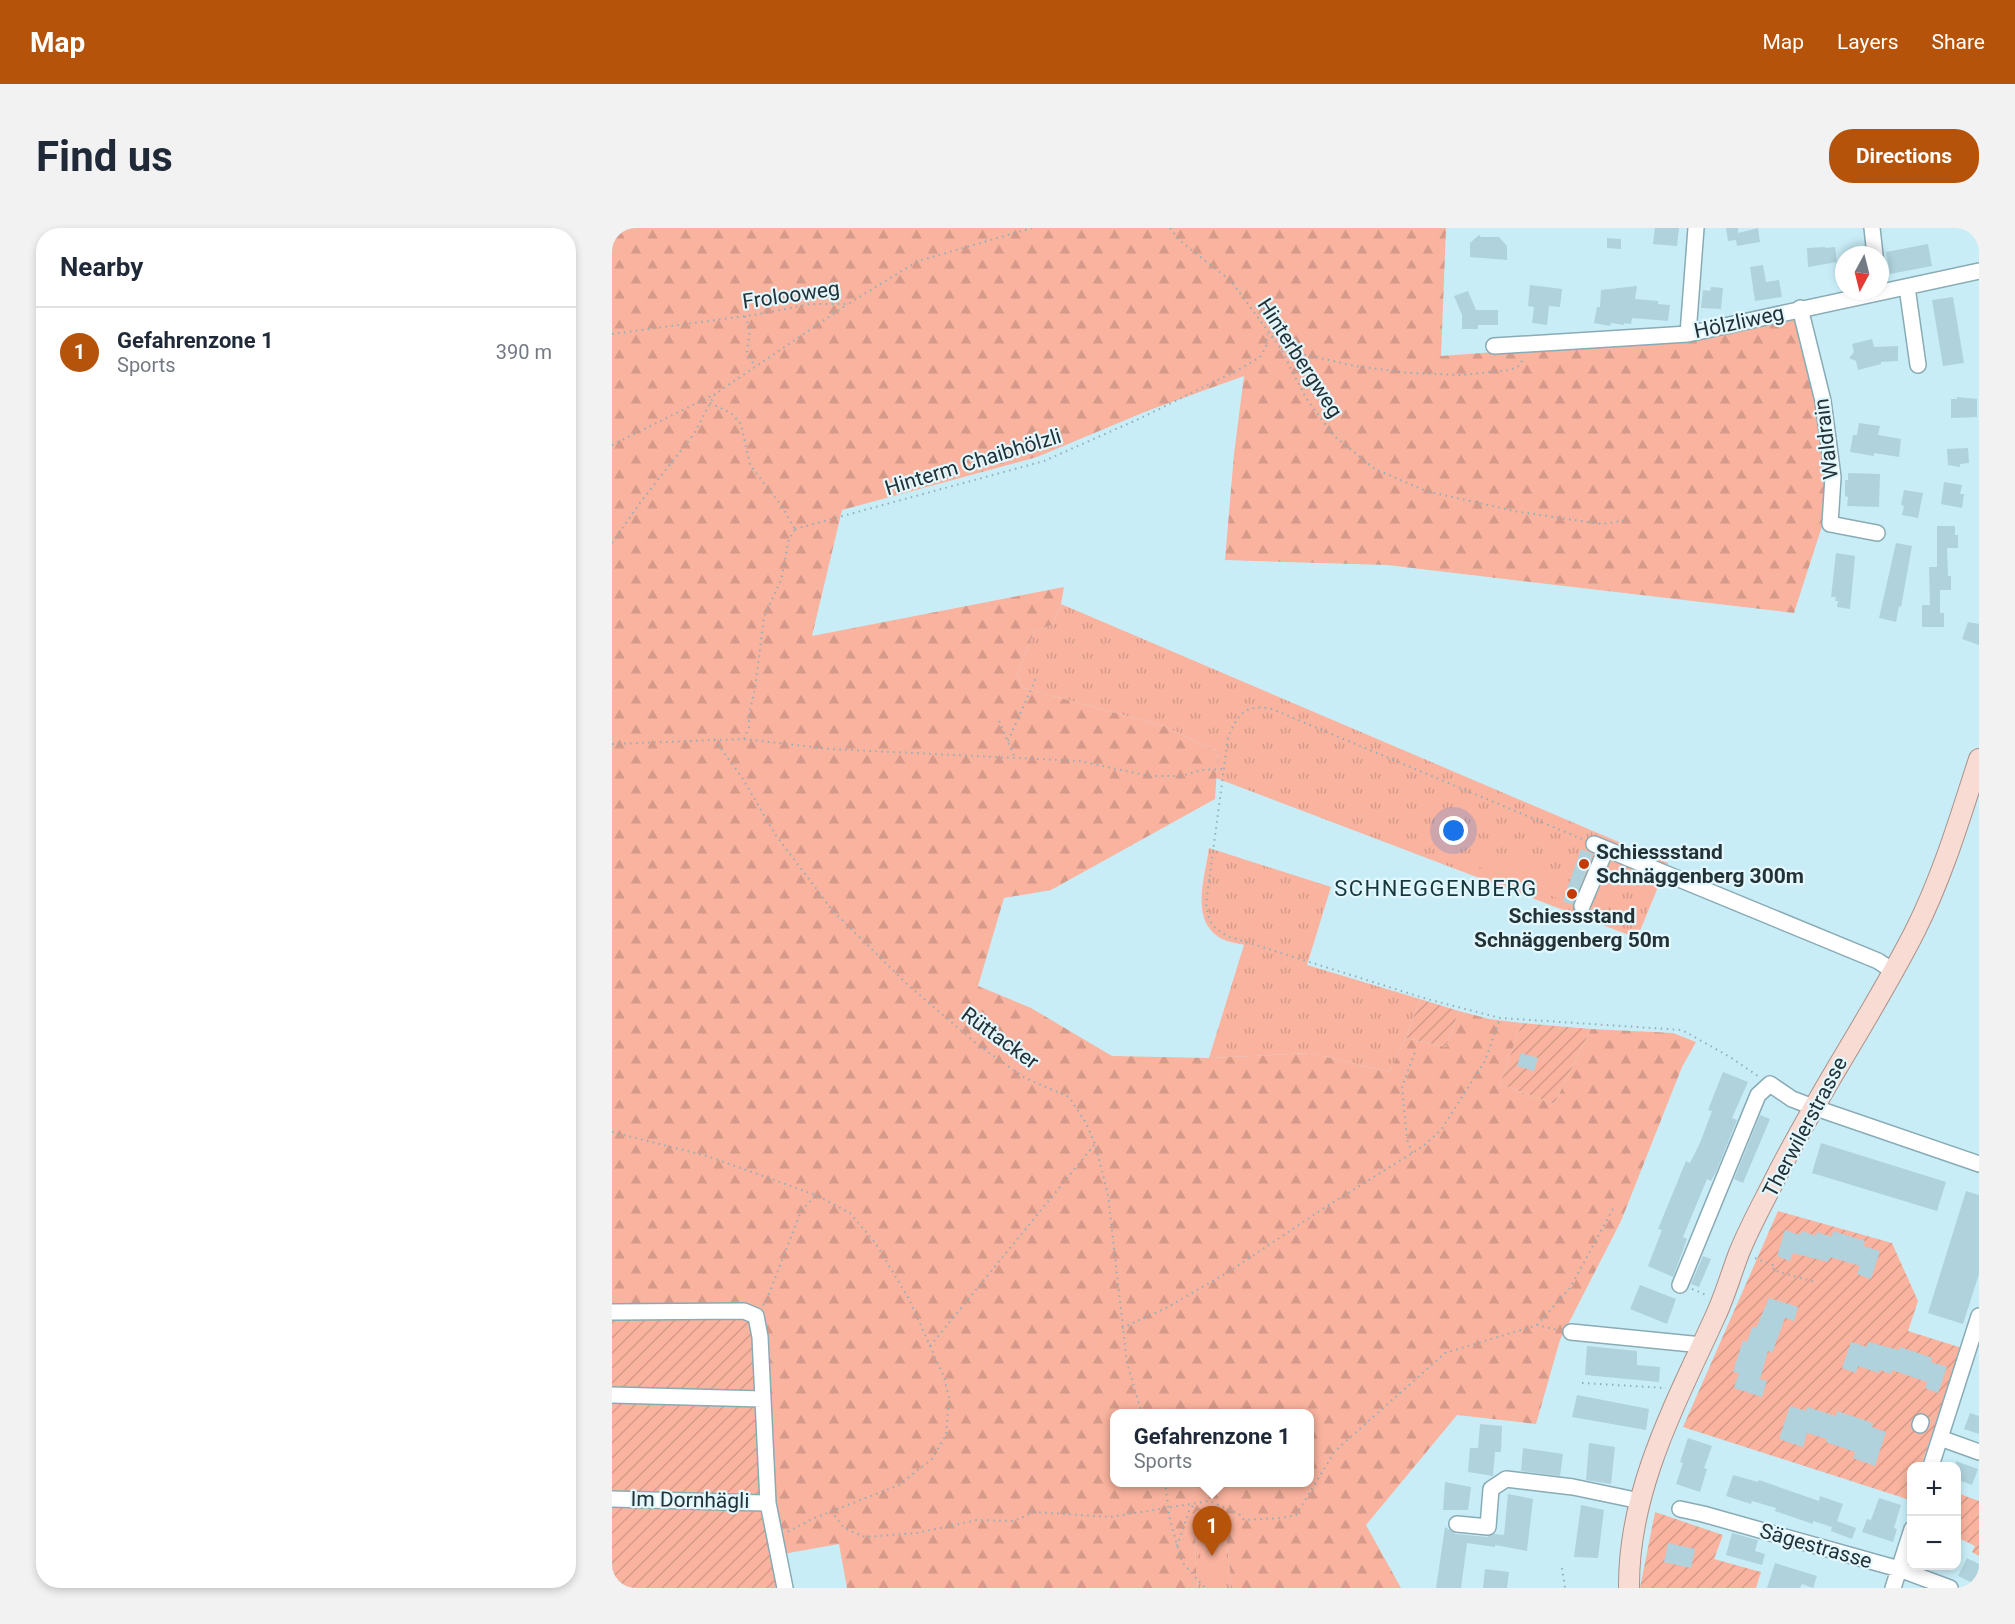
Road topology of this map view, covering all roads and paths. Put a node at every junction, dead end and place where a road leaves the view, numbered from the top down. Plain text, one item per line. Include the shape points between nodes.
1 (1032, 228) edge
2 (1170, 228) edge
3 (1696, 228) edge
4 (1872, 228) edge
5 (1874, 246) edge
6 (1979, 271) edge
7 (1907, 286) junction
8 (1889, 290) edge
9 (1840, 300) edge
10 (848, 304) junction
11 (1800, 308) junction
12 (745, 316) junction
13 (1267, 333) junction
14 (612, 334) edge
15 (1688, 334) junction
16 (1535, 343) junction
17 (1494, 346) dead end
18 (1281, 349) junction
19 (1918, 365) dead end
20 (755, 367) junction
21 (715, 394) junction
22 (710, 403) junction
23 (612, 445) edge
24 (1629, 520) dead end
25 (795, 529) junction
26 (1877, 533) dead end
27 (612, 543) edge
28 (1036, 678) dead end
29 (999, 721) dead end
30 (714, 739) junction
31 (744, 740) junction
32 (1008, 741) junction
33 (612, 744) edge
34 (1015, 758) junction
35 (1979, 759) edge
36 (1223, 769) junction
37 (1600, 847) junction
38 (1582, 906) dead end
39 (1893, 971) junction
40 (1500, 1018) junction
41 (1415, 1052) dead end
42 (1770, 1084) junction
43 (1813, 1107) junction
44 (612, 1132) edge
45 (1095, 1144) junction
46 (1412, 1153) junction
47 (1979, 1164) edge
48 (816, 1195) junction
49 (1613, 1209) dead end
50 (1740, 1252) junction
51 (1815, 1282) dead end
52 (1680, 1285) joint
53 (1722, 1302) junction
54 (612, 1312) edge
55 (756, 1316) junction
56 (1979, 1316) edge
57 (1537, 1325) junction
58 (1121, 1328) junction
59 (1571, 1332) joint
60 (1702, 1345) junction
61 (930, 1346) junction
62 (1582, 1383) dead end
63 (1680, 1389) junction
64 (612, 1395) edge
65 (763, 1399) junction
66 (1141, 1409) edge
67 (1940, 1438) junction
68 (1979, 1452) edge
69 (1933, 1462) edge
70 (1314, 1485) edge
71 (1166, 1487) edge
72 (1313, 1487) edge
73 (612, 1499) edge
74 (1640, 1501) junction
75 (768, 1503) junction
76 (1194, 1504) junction
77 (1169, 1507) junction
78 (1680, 1509) dead end
79 (831, 1511) junction
80 (1457, 1524) dead end
81 (774, 1539) junction
82 (1907, 1542) edge
83 (1177, 1546) junction
84 (1562, 1568) dead end
85 (1899, 1569) junction
86 (784, 1588) edge
87 (1205, 1588) edge
88 (1565, 1588) edge
89 (1629, 1588) edge
90 (1893, 1588) edge
91 (1950, 1588) edge

1 - 10 path, Frolooweg via 918,261
2 - 13 path, Hinterbergweg via 1179,240 1231,281
3 - 15 street
4 - 5 street
6 - 7 street, Hölzliweg
7 - 8 street, Hölzliweg
7 - 19 street
9 - 11 street, Hölzliweg
10 - 12 path, Frolooweg via 810,304
10 - 20 path
11 - 15 street, Hölzliweg
11 - 26 street, Waldrain via 1824,412 1833,477 1830,524
12 - 14 path, Frolooweg
12 - 20 path via 750,329 747,352
13 - 18 path, Hinterbergweg
13 - 25 path, Hinterm Chaibhölzli via 1260,357 1236,371 1044,461
15 - 16 street, Hölzliweg
16 - 17 street, Hölzliweg
16 - 18 path via 1519,366 1510,370 1461,375 1355,366
18 - 24 path, Hinterbergweg via 1306,398 1333,435 1375,469 1426,491 1519,512 1602,524
20 - 21 path
21 - 22 path
21 - 23 path
22 - 25 path via 731,413 741,424 750,465 782,505
22 - 27 path via 694,434
25 - 31 path via 789,539 781,580 764,617
28 - 32 path
29 - 32 path
30 - 31 path
30 - 33 path
30 - 45 path, Rüttacker via 775,834 833,912 908,986 978,1044 1025,1078 1070,1097
31 - 34 path via 830,749
32 - 34 path
34 - 36 path via 1080,761 1149,776 1181,776
35 - 39 main road, Therwilerstrasse via 1934,890
36 - 37 path via 1234,722 1250,708 1261,706
36 - 40 path via 1206,904 1213,927 1227,936
37 - 38 street
37 - 39 street via 1878,961
39 - 43 main road, Therwilerstrasse
40 - 42 path via 1682,1030
40 - 46 path via 1485,1061 1441,1130
41 - 46 path via 1402,1087
42 - 43 street via 1791,1099
42 - 52 street via 1758,1095
43 - 47 street
43 - 50 main road, Therwilerstrasse
44 - 48 path via 706,1156
45 - 58 path, Rüttacker via 1108,1195
45 - 61 path
46 - 58 path via 1230,1271 1168,1307
48 - 55 path via 801,1211 767,1299
48 - 61 path via 850,1213 876,1244 909,1299
49 - 57 path via 1570,1288
50 - 51 path via 1775,1266 1773,1270
50 - 53 main road, Therwilerstrasse
52 - 53 path
53 - 60 main road, Therwilerstrasse
54 - 55 street via 744,1311
55 - 65 street
56 - 67 street
57 - 59 path
57 - 70 path via 1445,1353 1335,1451
58 - 66 path, Rüttacker via 1126,1363
59 - 60 street
60 - 63 main road, Therwilerstrasse
61 - 79 path via 949,1398 946,1435 932,1459 899,1485
62 - 63 path
63 - 74 main road, Therwilerstrasse
64 - 65 street
65 - 75 street
67 - 68 street
67 - 69 street
71 - 77 path
72 - 76 path via 1296,1515 1281,1518 1244,1520 1209,1501
73 - 75 street, Im Dornhägli
74 - 80 street via 1506,1479 1491,1489 1488,1527
74 - 89 main road, Therwilerstrasse
75 - 81 street
76 - 77 path
76 - 83 path
77 - 79 path via 1111,1517 1034,1512 1014,1521 977,1520 917,1533 865,1537 844,1528
77 - 83 path
78 - 85 street, Sägestrasse
79 - 81 path
81 - 86 street
82 - 85 street
83 - 87 path via 1182,1562
84 - 88 path
85 - 90 street
85 - 91 street, Sägestrasse

